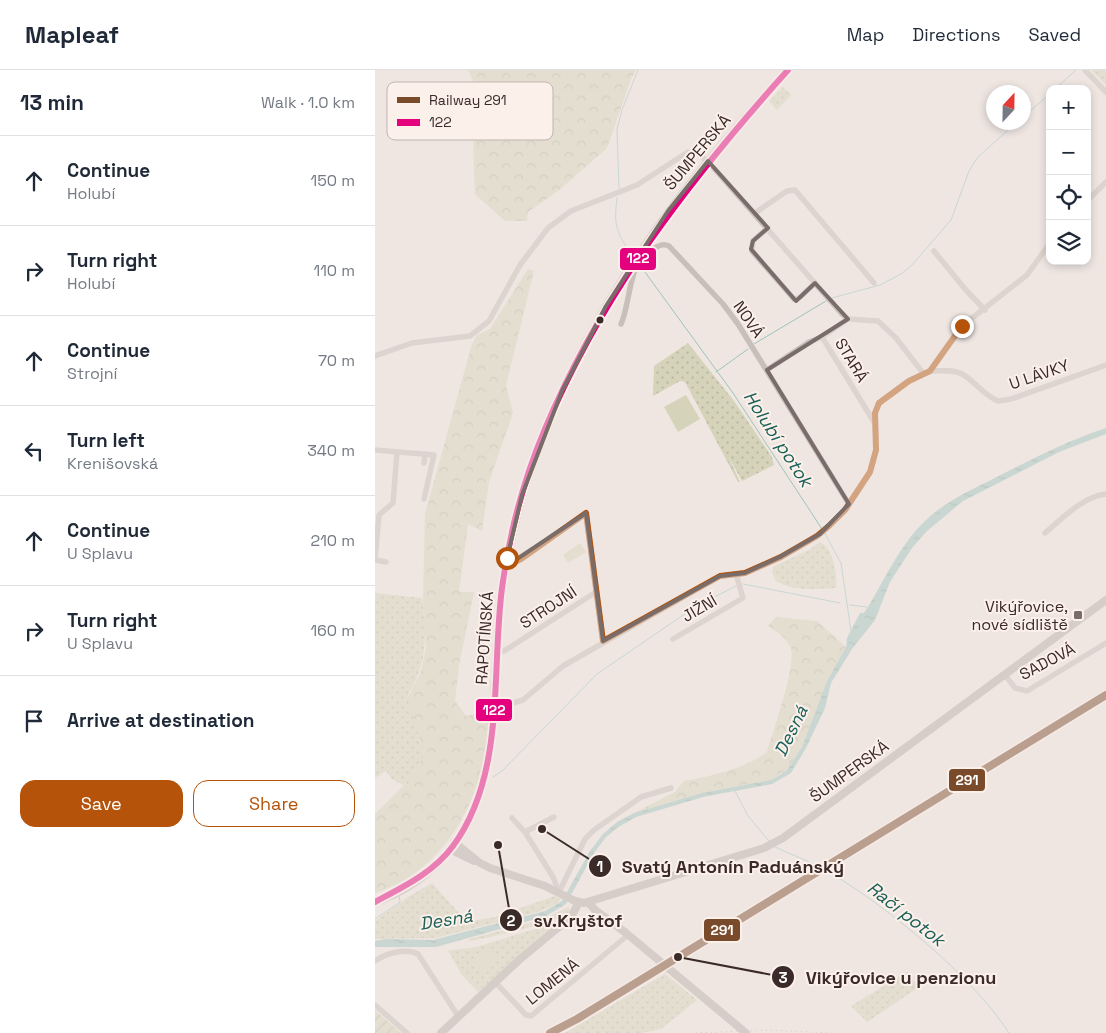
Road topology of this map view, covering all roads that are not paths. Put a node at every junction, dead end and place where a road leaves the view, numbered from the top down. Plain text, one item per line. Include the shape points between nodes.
1 (788, 70) edge
2 (1085, 70) edge
3 (1106, 92) edge
4 (708, 161) junction
5 (1106, 182) edge
6 (1091, 197) edge
7 (755, 213) junction
8 (768, 228) junction
9 (1046, 249) edge
10 (934, 251) dead end
11 (635, 259) joint
12 (815, 283) junction
13 (874, 283) dead end
14 (985, 310) junction
15 (849, 319) junction
16 (621, 324) dead end
17 (822, 337) junction
18 (375, 356) edge
19 (1106, 365) edge
20 (767, 370) junction
21 (930, 371) junction
22 (923, 373) junction
23 (874, 422) junction
24 (375, 450) edge
25 (397, 452) junction
26 (425, 454) junction
27 (424, 463) dead end
28 (1106, 494) edge
29 (424, 499) dead end
30 (849, 504) junction
31 (1045, 533) dead end
32 (386, 562) dead end
33 (505, 567) junction
34 (736, 574) junction
35 (596, 592) junction
36 (1106, 600) edge
37 (673, 639) dead end
38 (603, 641) junction
39 (1106, 643) edge
40 (496, 653) junction
41 (1005, 675) junction
42 (495, 708) junction
43 (671, 788) dead end
44 (554, 816) dead end
45 (512, 818) dead end
46 (525, 832) junction
47 (452, 846) junction
48 (561, 893) junction
49 (576, 901) junction
50 (375, 902) edge
51 (589, 902) junction
52 (628, 935) junction
53 (375, 961) edge
54 (493, 983) junction
55 (375, 1005) edge
56 (458, 1016) junction
57 (407, 1033) edge
58 (441, 1033) edge
59 (746, 1033) edge

1 - 4 main road, ŠUMPERSKÁ
2 - 3 street
4 - 7 street
4 - 11 main road, ŠUMPERSKÁ
4 - 18 street via 696,152 684,154 655,175 571,212 548,228 530,250 489,321 470,336 413,343
5 - 6 street
7 - 8 street
7 - 13 street via 787,191 795,190
8 - 12 street
8 - 12 street via 753,240 752,250 795,299
9 - 14 street via 1027,275
10 - 14 street
11 - 33 main road, RAPOTÍNSKÁ via 586,341 545,431 522,494
12 - 15 street
14 - 21 street via 962,326
15 - 17 street, STARÁ
15 - 22 street via 878,321
16 - 20 street, NOVÁ via 634,272 646,251 665,244 723,304
17 - 20 street, STARÁ
17 - 23 street, STARÁ
19 - 21 street, U LÁVKY via 998,402 963,375
20 - 30 street, NOVÁ
21 - 22 street
22 - 23 street via 879,403
23 - 30 street via 876,450 870,472
24 - 25 street
25 - 26 street
25 - 32 street via 393,503 379,515 375,560
26 - 27 street
26 - 29 street via 435,458
28 - 31 street via 1082,503
30 - 34 street via 820,534 781,557
33 - 35 street via 586,513
33 - 40 main road, RAPOTÍNSKÁ
34 - 37 street, JIŽNÍ via 743,598
34 - 38 street via 720,576
35 - 38 street, STROJNÍ
35 - 40 street, STROJNÍ
36 - 41 street, ŠUMPERSKÁ
38 - 42 street via 563,666 523,700
39 - 41 street, SADOVÁ via 1027,691 1015,688
40 - 42 main road, RAPOTÍNSKÁ
41 - 51 street, ŠUMPERSKÁ via 772,845
42 - 47 main road, RAPOTÍNSKÁ via 484,784 473,812
43 - 48 street via 641,797 594,830 585,839
44 - 46 street
45 - 46 street
46 - 48 street
47 - 48 street via 461,856
47 - 50 main road, RAPOTÍNSKÁ via 419,878
48 - 49 street
49 - 51 street, ŠUMPERSKÁ
49 - 54 street via 571,916
51 - 52 street
52 - 54 street, LOMENÁ via 531,1016 526,1015
52 - 59 street
53 - 56 street via 394,953 413,951 418,954
54 - 56 street
55 - 57 street
56 - 58 street

